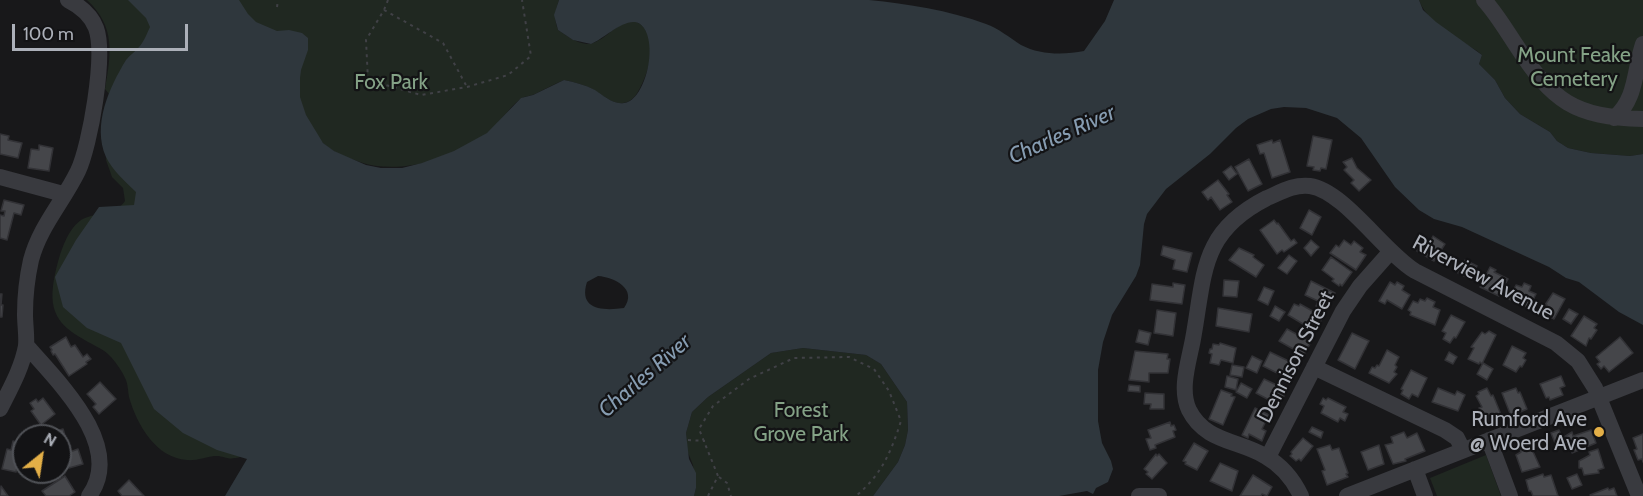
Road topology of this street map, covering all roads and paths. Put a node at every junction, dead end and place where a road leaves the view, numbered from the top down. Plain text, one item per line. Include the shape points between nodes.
1 (68, 0) edge
2 (278, 0) edge
3 (388, 0) edge
4 (522, 0) edge
5 (1491, 2) edge
6 (277, 7) dead end
7 (384, 10) junction
8 (1643, 44) edge
9 (467, 87) junction
10 (1614, 118) junction
11 (1643, 118) edge
12 (0, 177) edge
13 (63, 194) junction
14 (1391, 251) junction
15 (26, 345) junction
16 (1314, 368) junction
17 (1643, 380) edge
18 (1599, 397) junction
19 (0, 409) edge
20 (688, 440) dead end
21 (1489, 440) junction
22 (705, 441) junction
23 (1463, 450) junction
24 (1268, 457) junction
25 (1415, 469) junction
26 (718, 476) junction
27 (89, 496) edge
28 (708, 496) edge
29 (731, 496) edge
30 (856, 496) edge
31 (1139, 496) edge
32 (1159, 496) edge
33 (1301, 496) edge
34 (1347, 496) edge
35 (1425, 496) edge
36 (1510, 496) edge
37 (1639, 496) edge

1 - 13 street via 92,19 99,47 96,101 86,145 78,171
2 - 6 path
3 - 7 path
4 - 9 path via 531,56 508,75
5 - 10 street via 1547,88 1576,108
7 - 9 path via 443,43
7 - 9 path via 366,40 368,80 421,95
8 - 10 street via 1634,87 1623,110
10 - 11 street
12 - 13 street
13 - 15 street via 32,258 25,295
14 - 16 street, Dennison Street via 1348,303
14 - 18 street, Riverview Avenue via 1421,275 1556,343 1583,368
14 - 24 street, Riverview Avenue via 1333,195 1308,186 1291,187 1249,208 1230,222 1215,242 1204,274 1185,398 1194,419 1208,432
15 - 19 street
15 - 27 street via 76,405 96,440 100,474
16 - 23 street via 1445,430 1457,438
16 - 24 street, Dennison Street
17 - 18 street
18 - 21 street
18 - 37 street, Riverview Avenue
20 - 22 path
21 - 23 street
21 - 36 street
22 - 26 path
22 - 30 path via 699,429 713,406 749,379 794,358 849,357 874,369 889,391 901,421 889,456
23 - 25 street
24 - 33 street, Riverview Avenue via 1290,477
25 - 34 street
25 - 35 street
26 - 28 path
26 - 29 path via 727,483
31 - 32 street

